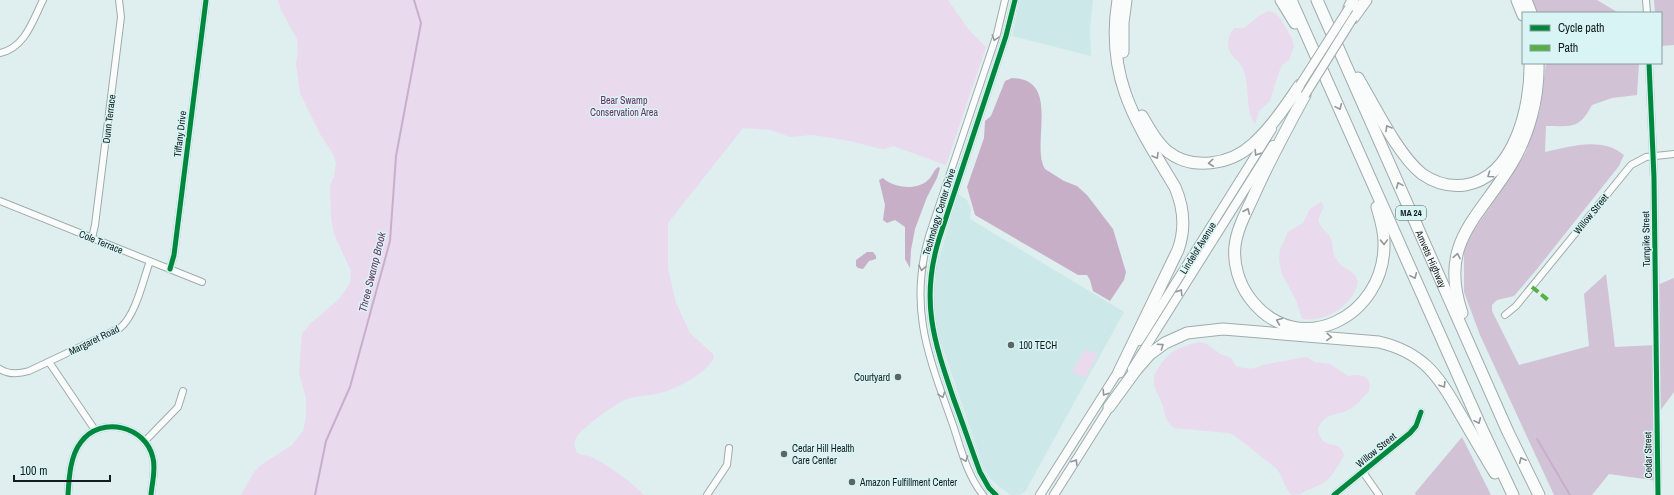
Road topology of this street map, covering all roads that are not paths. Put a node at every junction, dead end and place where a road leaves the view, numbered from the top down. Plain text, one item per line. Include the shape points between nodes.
1 (43, 0) edge
2 (119, 0) edge
3 (206, 0) edge
4 (1006, 0) edge
5 (1015, 0) edge
6 (1118, 0) edge
7 (1126, 0) edge
8 (1281, 0) edge
9 (1291, 0) edge
10 (1317, 0) edge
11 (1365, 0) edge
12 (1517, 0) edge
13 (1526, 0) edge
14 (1646, 0) edge
15 (1352, 6) edge
16 (1522, 12) edge
17 (1531, 12) edge
18 (1647, 12) edge
19 (1329, 27) junction
20 (0, 53) edge
21 (1530, 64) edge
22 (1538, 64) edge
23 (1649, 64) edge
24 (1325, 76) junction
25 (1300, 85) junction
26 (1304, 95) junction
27 (1353, 138) junction
28 (1674, 154) edge
29 (1653, 156) junction
30 (0, 201) edge
31 (92, 238) junction
32 (150, 261) junction
33 (170, 269) junction
34 (202, 282) dead end
35 (1505, 315) dead end
36 (49, 362) junction
37 (0, 369) edge
38 (1119, 372) junction
39 (183, 391) dead end
40 (1494, 400) junction
41 (1109, 408) junction
42 (1421, 412) dead end
43 (1656, 415) joint
44 (95, 430) junction
45 (145, 441) junction
46 (730, 448) dead end
47 (1362, 472) junction
48 (68, 495) edge
49 (151, 495) edge
50 (707, 495) edge
51 (983, 495) edge
52 (996, 495) edge
53 (1040, 495) edge
54 (1054, 495) edge
55 (1334, 495) edge
56 (1379, 495) edge
57 (1508, 495) edge
58 (1513, 495) edge
59 (1539, 495) edge
60 (1658, 495) edge

1 - 20 street via 19,44
2 - 31 street, Dunn Terrace via 121,17
3 - 33 street, Tiffany Drive via 174,255
4 -> 51 street, Technology Center Drive via 929,236 920,282 920,313 926,348 966,463
5 - 52 street, Technology Center Drive via 1006,36 935,250 930,288 932,330 941,362 980,472
6 -> 38 highway via 1115,43 1122,86 1134,118 1177,193 1184,216 1178,250
25 -> 7 highway via 1265,132 1241,153 1208,164 1194,163 1177,157 1156,139 1133,96 1124,54 1123,23
8 - 24 highway
9 - 24 highway, MA 24
10 - 19 highway, Amvets Highway / MA 24
11 - 15 highway
12 - 16 highway
13 - 17 highway
14 - 18 street
15 - 25 main road, Lindelof Avenue, bridge
15 - 26 main road, Lindelof Avenue, bridge
21 -> 19 highway via 1528,95 1522,121 1510,151 1502,163 1478,182 1449,185 1428,177 1416,169 1407,158
40 -> 19 highway, Amvets Highway / MA 24
40 -> 22 highway via 1461,309 1455,286 1455,267 1457,253 1466,230 1511,164 1524,140 1536,96
23 - 29 street, Turnpike Street
24 -> 27 highway, MA 24
25 -> 38 main road, Lindelof Avenue
27 -> 26 highway via 1372,189 1383,232 1383,256 1376,284 1364,302 1338,322 1313,328 1292,326 1264,312 1247,294 1237,272 1235,247 1242,223 1260,182
41 -> 26 main road, Lindelof Avenue
27 -> 58 highway, MA 24
28 - 29 street, Willow Street
29 - 35 street, Willow Street via 1638,160 1624,172 1516,306
29 - 43 street, Turnpike Street
30 - 31 street, Cole Terrace
31 - 32 street, Cole Terrace
32 - 33 street, Cole Terrace
32 - 36 street, Margaret Road via 133,308 124,324
33 - 34 street, Cole Terrace
36 - 37 street, Margaret Road via 19,374
36 - 44 street
38 -> 53 main road, Lindelof Avenue
39 - 45 street via 178,408
59 -> 40 highway, Amvets Highway / MA 24
54 -> 41 main road, Lindelof Avenue
41 -> 57 highway via 1150,354 1165,342 1187,333 1223,329 1394,345 1412,354 1432,370
42 - 47 street, Willow Street via 1416,426 1410,433
43 - 60 street, Cedar Street
44 - 45 street via 112,426 124,428 135,432
44 - 48 street via 82,440 75,453
45 - 49 street via 154,460
46 - 50 street via 727,465
47 - 55 street, Willow Street
47 - 56 street

